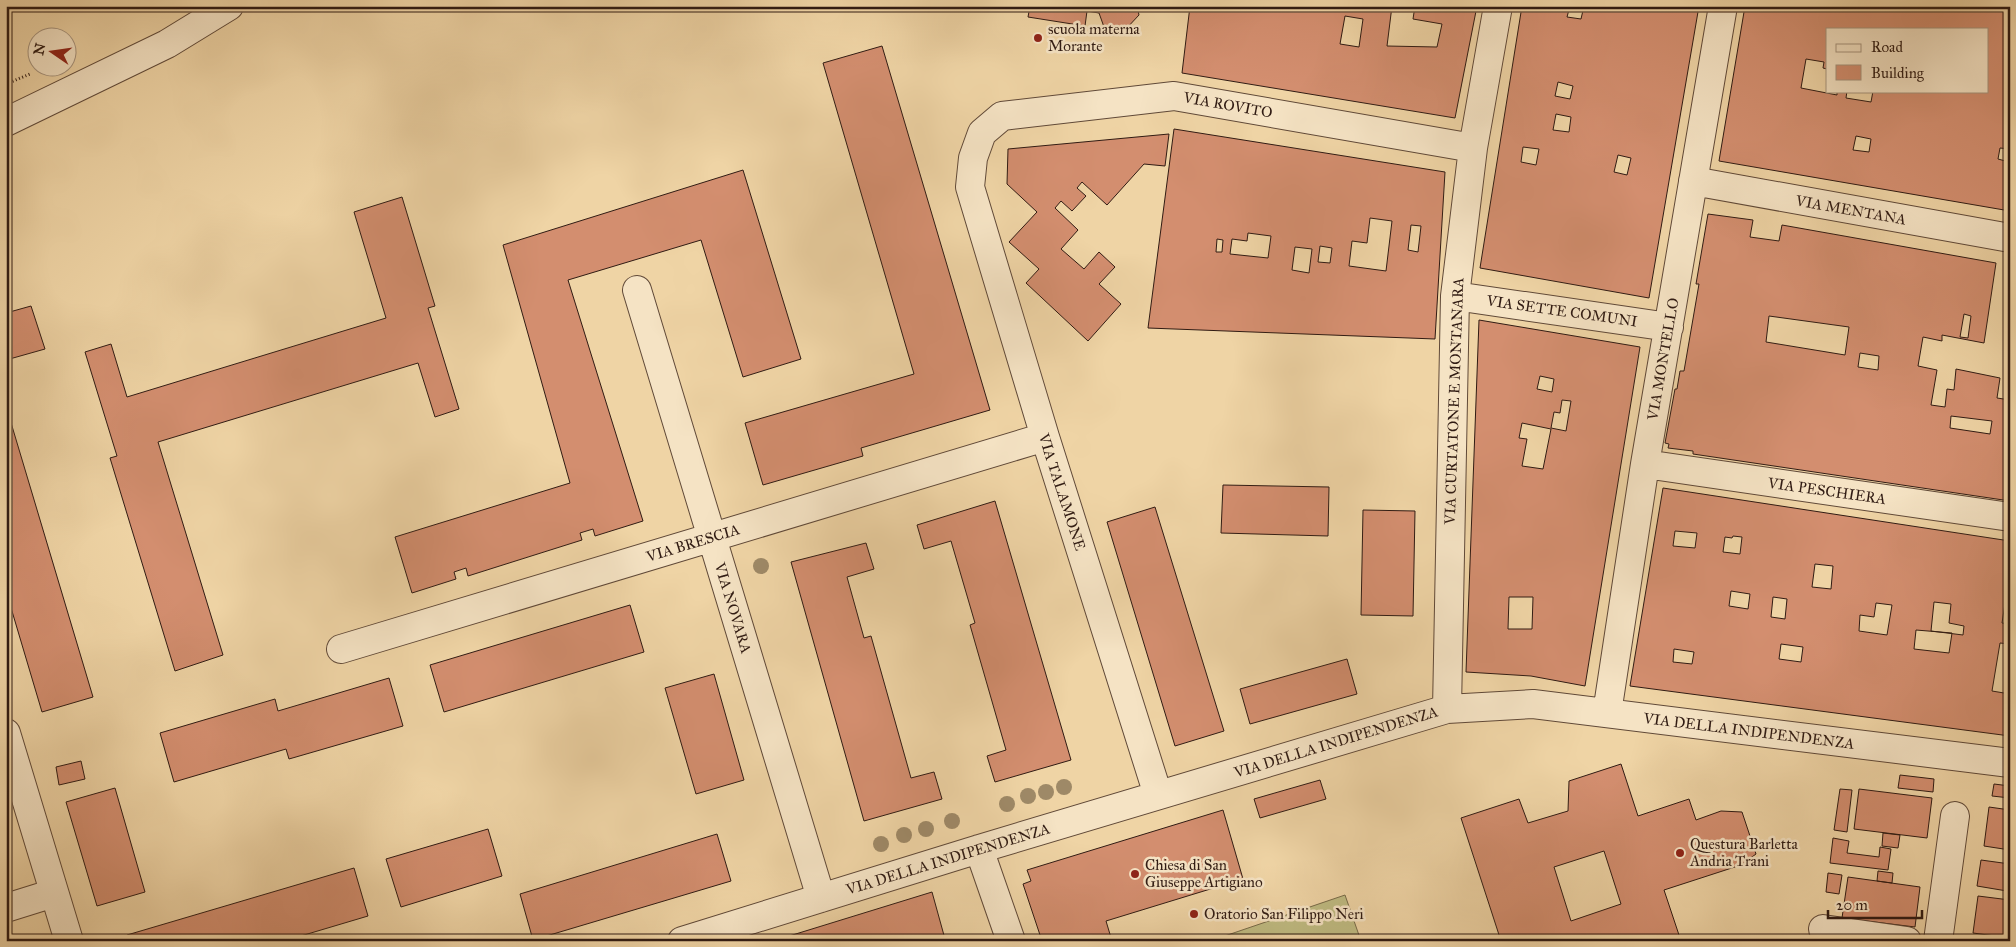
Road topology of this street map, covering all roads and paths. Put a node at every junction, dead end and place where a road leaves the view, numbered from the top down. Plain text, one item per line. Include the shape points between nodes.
1 (229, 6) edge
2 (1498, 6) edge
3 (1723, 6) edge
4 (28, 75) edge
5 (6, 84) edge
6 (6, 122) edge
7 (1473, 148) junction
8 (1693, 181) junction
9 (970, 187) joint
10 (2010, 238) edge
11 (637, 290) dead end
12 (1455, 296) junction
13 (1669, 327) junction
14 (1045, 437) junction
15 (1645, 464) junction
16 (2010, 517) edge
17 (712, 537) junction
18 (341, 649) dead end
19 (1447, 709) junction
20 (1607, 713) junction
21 (6, 734) edge
22 (2010, 763) edge
23 (1158, 795) junction
24 (1954, 816) dead end
25 (979, 849) junction
26 (54, 894) junction
27 (821, 898) junction
28 (6, 908) edge
29 (1823, 929) dead end
30 (69, 941) edge
31 (682, 941) edge
32 (1011, 941) edge
33 (1907, 941) edge
34 (1938, 941) edge

1 - 6 street via 167,44
2 - 7 street, VIA CURTATONE E MONTANARA
3 - 8 street, VIA MONTELLO
4 - 5 path
7 - 9 street, VIA ROVITO via 1174,96 1002,116 982,133 973,158
7 - 12 street, VIA CURTATONE E MONTANARA
8 - 10 street, VIA MENTANA
8 - 13 street, VIA MONTELLO
9 - 14 street, VIA TALAMONE
11 - 17 street, VIA NOVARA
12 - 13 street, VIA SETTE COMUNI
12 - 19 street, VIA CURTATONE E MONTANARA
13 - 15 street, VIA MONTELLO
14 - 17 street, VIA BRESCIA
14 - 23 street, VIA TALAMONE
15 - 16 street, VIA PESCHIERA
15 - 20 street, VIA MONTELLO
17 - 18 street, VIA BRESCIA
17 - 27 street, VIA NOVARA
19 - 20 street, VIA DELLA INDIPENDENZA via 1533,704
19 - 23 street, VIA DELLA INDIPENDENZA
20 - 22 street, VIA DELLA INDIPENDENZA
21 - 26 street
23 - 25 street, VIA DELLA INDIPENDENZA
24 - 34 street
25 - 27 street, VIA DELLA INDIPENDENZA
25 - 32 street
26 - 28 street
26 - 30 street
27 - 31 street, VIA DELLA INDIPENDENZA
29 - 33 street

